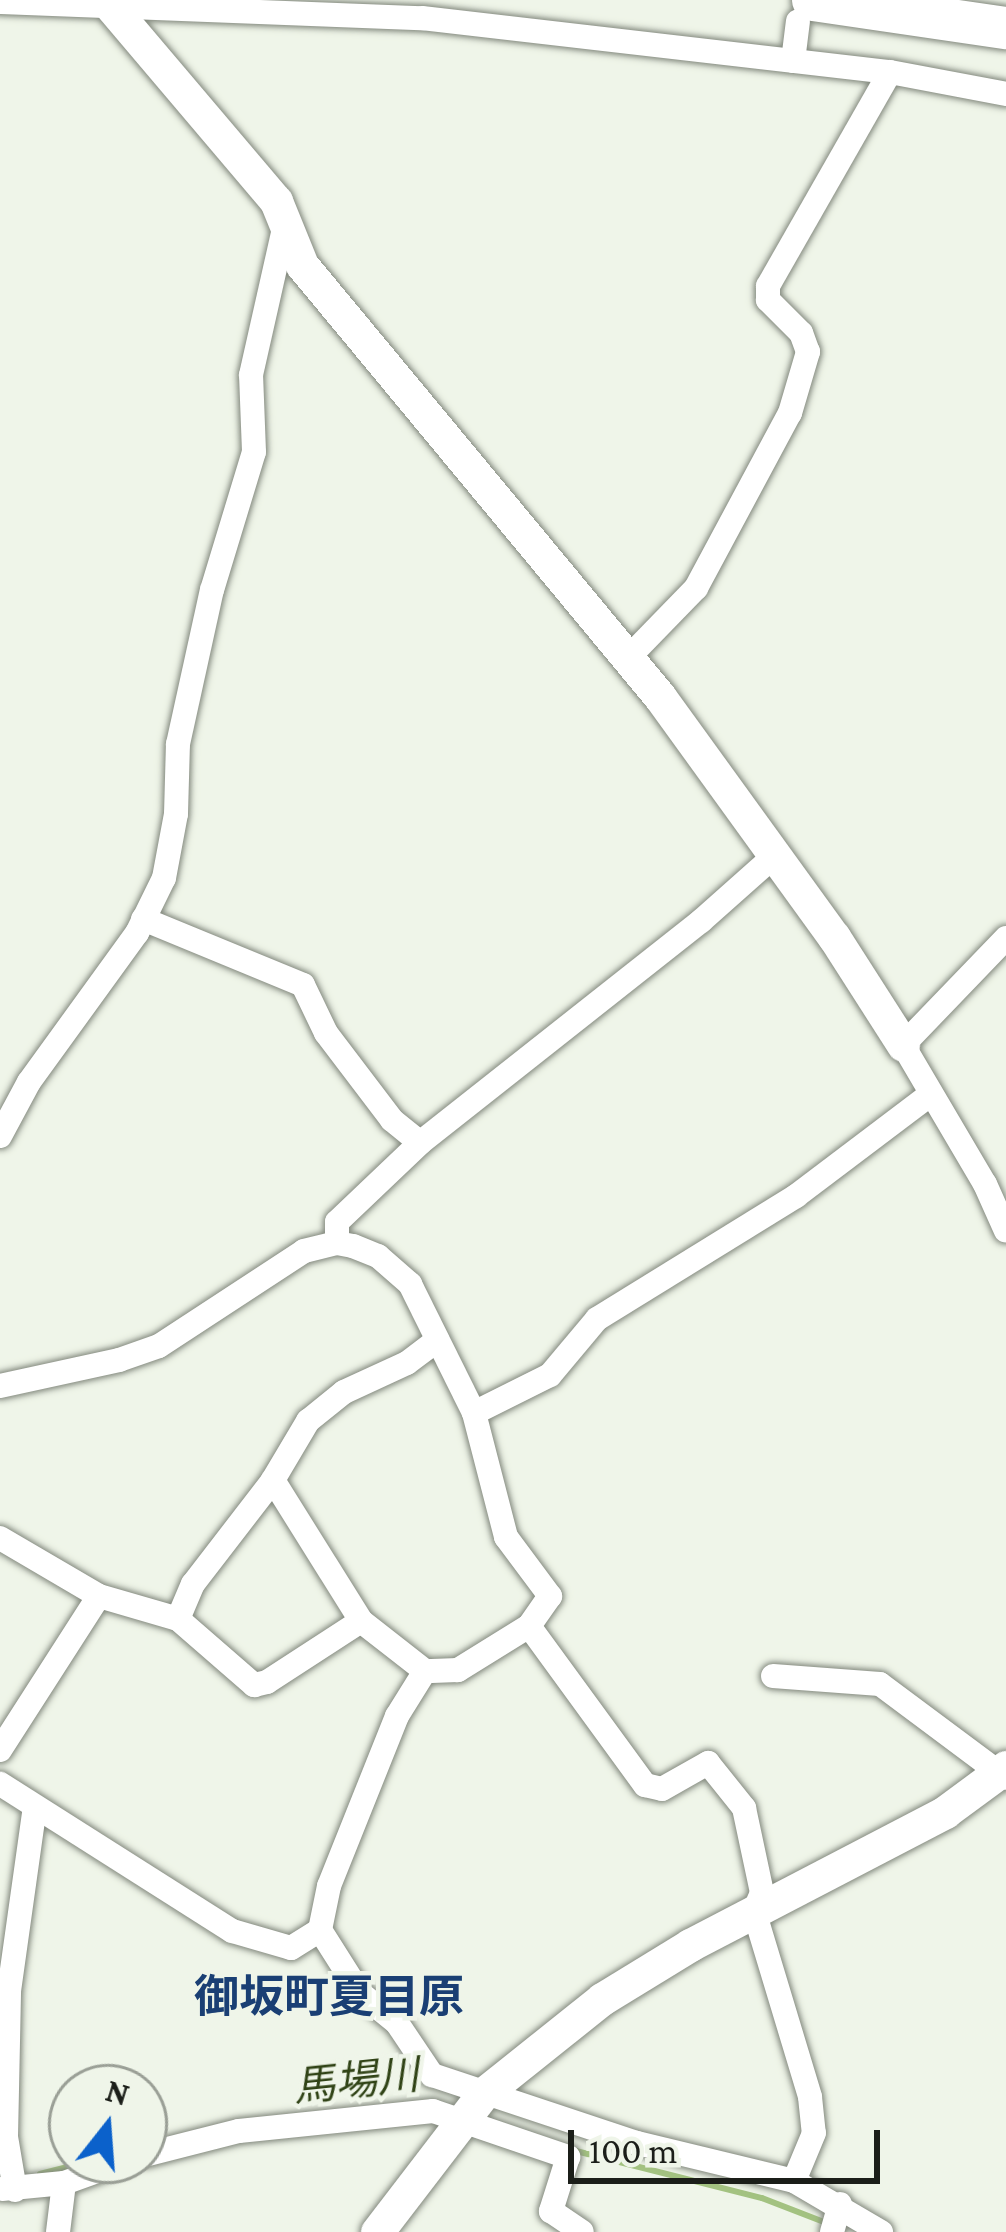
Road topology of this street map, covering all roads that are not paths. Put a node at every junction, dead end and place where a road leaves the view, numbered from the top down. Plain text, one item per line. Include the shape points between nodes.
1 (107, 1) edge
2 (0, 2) edge
3 (422, 9) edge
4 (806, 10) edge
5 (1006, 28) edge
6 (793, 61) junction
7 (890, 72) junction
8 (1006, 94) edge
9 (284, 229) junction
10 (628, 659) junction
11 (773, 857) junction
12 (143, 919) junction
13 (1006, 938) edge
14 (903, 1045) junction
15 (931, 1094) junction
16 (0, 1136) edge
17 (420, 1143) junction
18 (995, 1187) edge
19 (1006, 1231) edge
20 (337, 1243) junction
21 (437, 1340) junction
22 (0, 1386) edge
23 (474, 1413) junction
24 (273, 1480) junction
25 (0, 1538) edge
26 (99, 1596) junction
27 (178, 1619) junction
28 (361, 1621) junction
29 (529, 1626) junction
30 (425, 1671) junction
31 (773, 1676) dead end
32 (0, 1750) edge
33 (1004, 1772) edge
34 (0, 1784) edge
35 (35, 1808) junction
36 (754, 1911) junction
37 (320, 1930) junction
38 (474, 2108) junction
39 (168, 2150) edge
40 (794, 2181) junction
41 (10, 2182) edge
42 (48, 2183) edge
43 (64, 2184) edge
44 (836, 2215) edge
45 (58, 2232) edge
46 (377, 2232) edge
47 (582, 2232) edge
48 (881, 2232) edge

1 - 2 street
1 - 3 street
1 - 9 street via 276,201
3 - 6 street
4 - 5 highway
4 - 6 street
6 - 7 street
7 - 8 street
7 - 10 street via 768,286 768,300 801,333 808,352 790,413 697,588
9 - 10 street via 316,283
9 - 12 street via 251,375 254,452 178,744 164,878
10 - 11 street
11 - 14 street
11 - 17 street
12 - 16 street
12 - 17 street via 303,985 326,1033 392,1120
13 - 14 street
14 - 15 street
15 - 18 street
15 - 23 street via 796,1196 597,1319 550,1375
17 - 20 street via 337,1222
18 - 19 street
20 - 21 street via 400,1273
20 - 22 street via 286,1261 159,1346
21 - 23 street
21 - 24 street via 324,1405
23 - 29 street via 506,1537 550,1596
24 - 27 street via 193,1584
24 - 28 street
25 - 26 street
26 - 27 street
26 - 32 street
27 - 28 street via 254,1685
28 - 30 street
29 - 30 street via 458,1670
29 - 36 street via 645,1785 662,1789 708,1763 744,1808 762,1893
30 - 37 street via 397,1716 328,1886
31 - 33 street via 880,1684
33 - 36 street via 945,1812
34 - 35 street
35 - 37 street via 232,1931 291,1948
35 - 41 street via 9,1990
36 - 38 street via 602,1999
36 - 40 street via 812,2115 814,2134
37 - 38 street via 360,1993 397,2023 431,2075
38 - 39 street via 239,2131
38 - 40 street
38 - 46 street
38 - 47 street via 568,2157 550,2211
40 - 44 street
41 - 42 street
43 - 45 street
44 - 48 street

